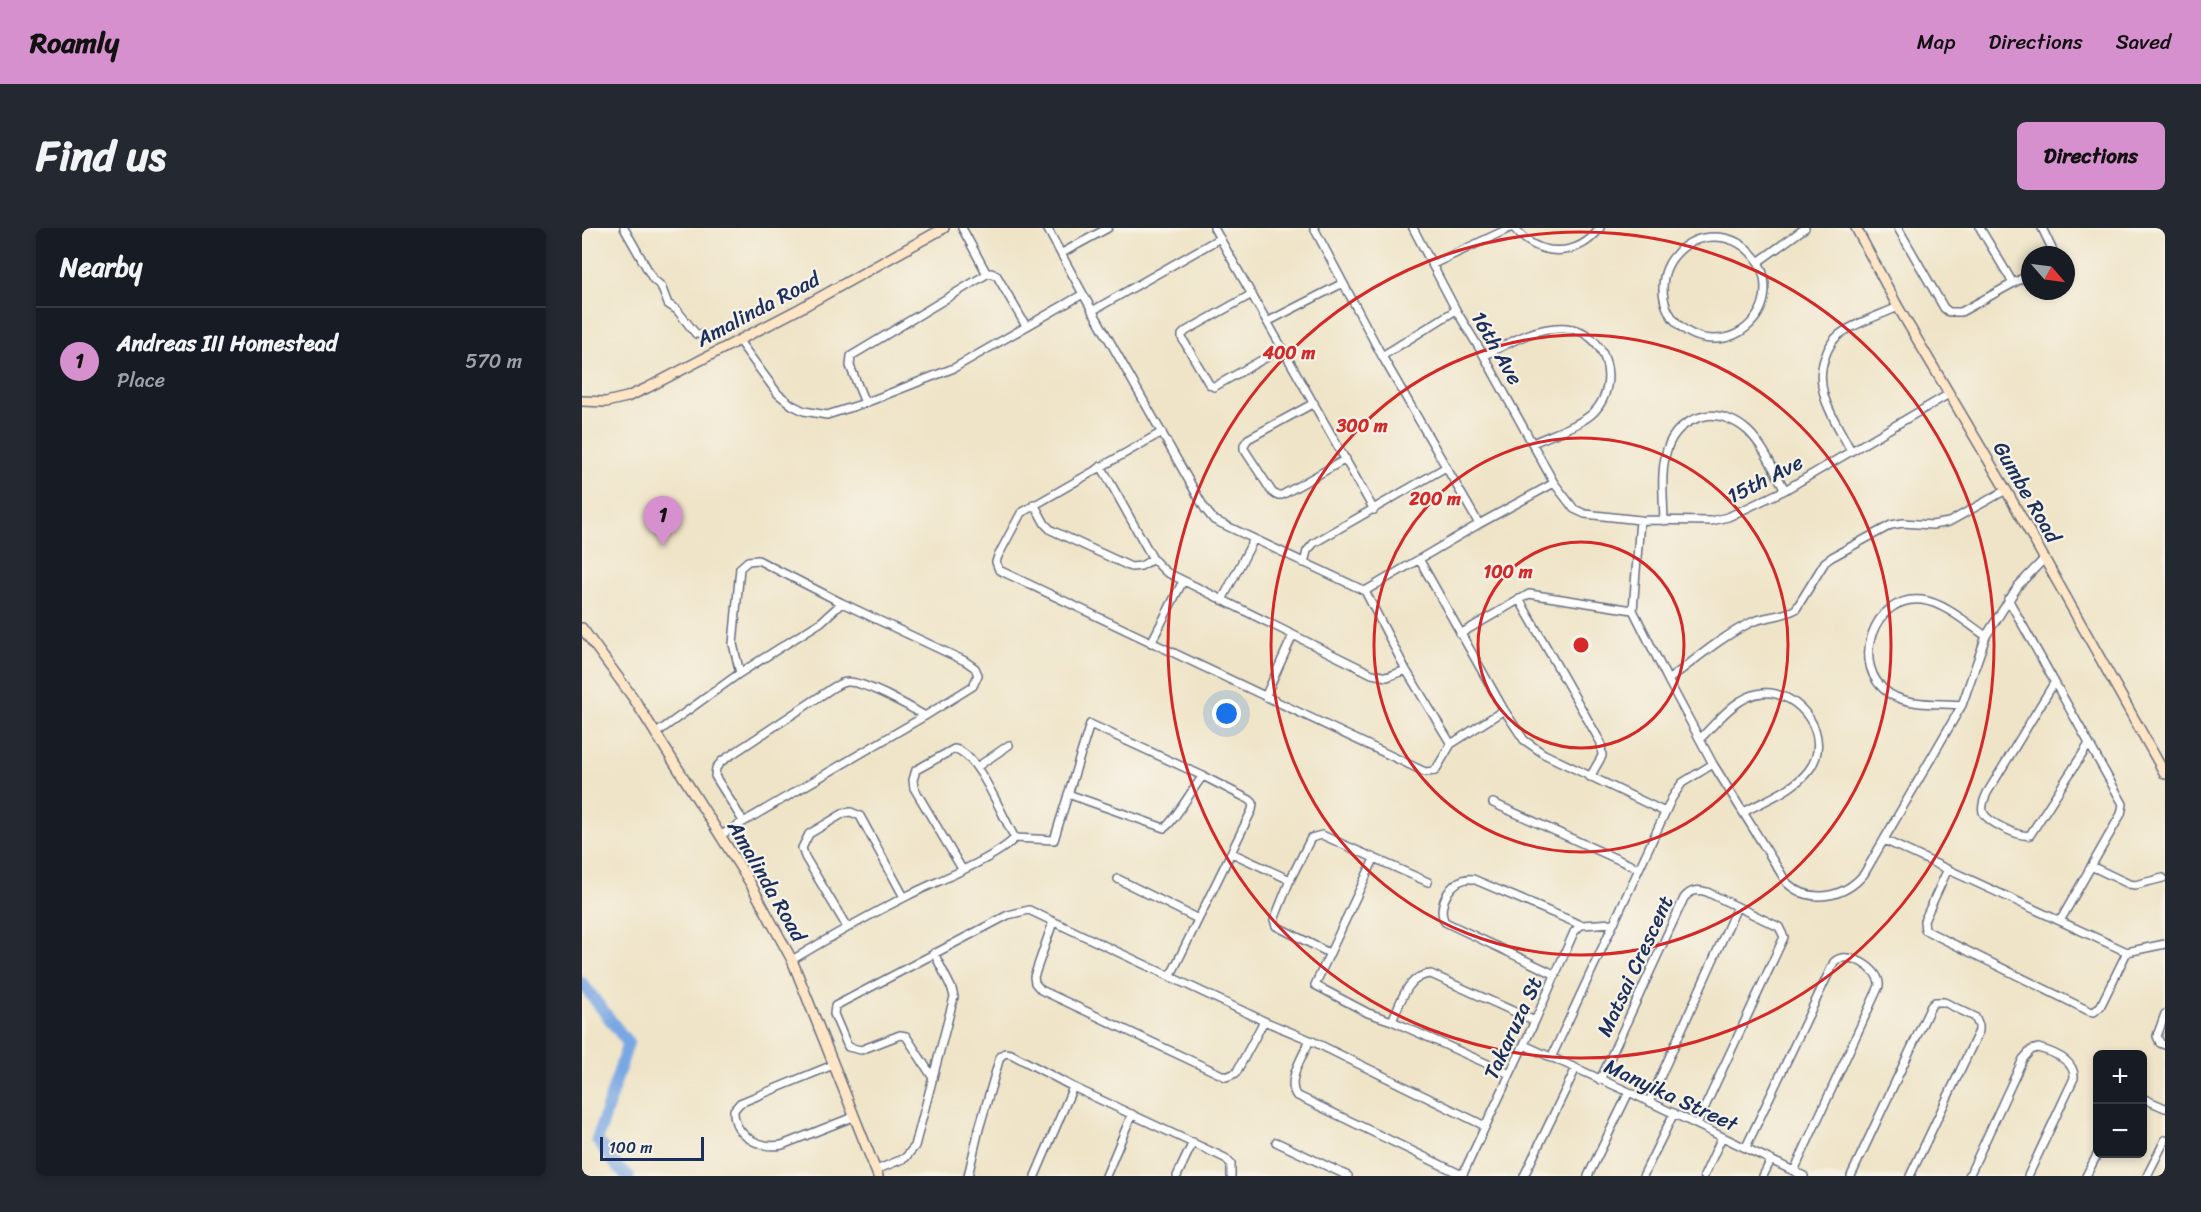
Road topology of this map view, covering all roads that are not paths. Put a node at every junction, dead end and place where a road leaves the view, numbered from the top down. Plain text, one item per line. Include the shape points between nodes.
1 (624, 228) edge
2 (944, 228) edge
3 (962, 228) edge
4 (1047, 228) edge
5 (1108, 228) edge
6 (1214, 228) edge
7 (1314, 228) edge
8 (1413, 228) edge
9 (1510, 228) edge
10 (1514, 228) edge
11 (1600, 228) edge
12 (1805, 228) edge
13 (1856, 228) edge
14 (1898, 228) edge
15 (1980, 228) edge
16 (2042, 228) edge
17 (1220, 238) junction
18 (2051, 246) edge
19 (1062, 253) junction
20 (1758, 262) junction
21 (1433, 264) junction
22 (987, 274) junction
23 (2021, 279) edge
24 (1343, 283) junction
25 (2013, 283) junction
26 (1083, 294) junction
27 (1252, 294) junction
28 (1898, 307) junction
29 (1092, 310) junction
30 (1456, 310) junction
31 (1267, 322) junction
32 (1026, 326) junction
33 (715, 336) dead end
34 (740, 341) junction
35 (1281, 349) junction
36 (1382, 356) junction
37 (1484, 356) junction
38 (1949, 394) junction
39 (582, 401) edge
40 (865, 403) junction
41 (1314, 403) junction
42 (1162, 432) junction
43 (1533, 443) junction
44 (1851, 451) junction
45 (1346, 459) junction
46 (1101, 466) junction
47 (1446, 467) junction
48 (1554, 483) junction
49 (1785, 490) junction
50 (2006, 490) junction
51 (1034, 504) junction
52 (1374, 510) junction
53 (1640, 520) junction
54 (1664, 520) junction
55 (1479, 524) junction
56 (1254, 539) junction
57 (1153, 559) junction
58 (1419, 559) junction
59 (2044, 559) junction
60 (1304, 563) junction
61 (1183, 581) junction
62 (1365, 591) junction
63 (1519, 599) junction
64 (2008, 599) junction
65 (1222, 600) junction
66 (842, 603) junction
67 (1634, 610) junction
68 (582, 628) edge
69 (1461, 634) junction
70 (1293, 635) junction
71 (1986, 636) junction
72 (1151, 643) junction
73 (1406, 670) junction
74 (740, 673) junction
75 (1668, 680) junction
76 (2054, 683) junction
77 (1266, 694) junction
78 (1962, 705) junction
79 (1504, 710) junction
80 (925, 716) junction
81 (656, 734) junction
82 (1700, 739) junction
83 (1451, 744) junction
84 (2089, 744) junction
85 (1009, 745) dead end
86 (1713, 764) junction
87 (977, 767) junction
88 (2165, 774) edge
89 (1203, 776) junction
90 (1590, 777) junction
91 (1068, 794) junction
92 (1493, 803) dead end
93 (1665, 812) junction
94 (1744, 812) junction
95 (742, 821) junction
96 (720, 835) junction
97 (1015, 838) junction
98 (1884, 840) junction
99 (1232, 853) junction
100 (1374, 859) junction
101 (2091, 866) junction
102 (962, 869) junction
103 (1639, 869) junction
104 (1947, 871) junction
105 (2163, 878) dead end
106 (1118, 879) dead end
107 (1290, 880) junction
108 (1428, 882) dead end
109 (904, 897) junction
110 (1737, 907) junction
111 (1198, 919) junction
112 (2060, 921) junction
113 (1053, 922) junction
114 (1614, 923) junction
115 (1581, 925) junction
116 (847, 927) junction
117 (2165, 944) edge
118 (2127, 952) junction
119 (934, 953) junction
120 (1329, 953) junction
121 (792, 960) junction
122 (1556, 975) junction
123 (1170, 977) junction
124 (2165, 1014) edge
125 (1264, 1021) junction
126 (1392, 1021) junction
127 (1535, 1022) junction
128 (1310, 1040) junction
129 (1524, 1045) junction
130 (2165, 1045) edge
131 (1551, 1058) junction
132 (833, 1065) junction
133 (1576, 1068) junction
134 (1510, 1074) junction
135 (933, 1078) junction
136 (1600, 1080) junction
137 (1073, 1087) junction
138 (1629, 1092) junction
139 (2147, 1100) edge
140 (1649, 1102) junction
141 (2165, 1108) edge
142 (1674, 1113) junction
143 (1132, 1114) junction
144 (853, 1117) junction
145 (1697, 1124) junction
146 (1485, 1126) junction
147 (1722, 1137) junction
148 (2165, 1140) edge
149 (1193, 1142) junction
150 (1276, 1142) dead end
151 (1746, 1147) junction
152 (2095, 1158) edge
153 (1771, 1160) junction
154 (1794, 1171) junction
155 (877, 1173) edge
156 (1233, 1175) edge
157 (1462, 1175) edge
158 (968, 1176) edge
159 (1035, 1176) edge
160 (1106, 1176) edge
161 (1177, 1176) edge
162 (1348, 1176) edge
163 (1524, 1176) edge
164 (1588, 1176) edge
165 (1643, 1176) edge
166 (1704, 1176) edge
167 (1763, 1176) edge
168 (1804, 1176) edge
169 (1851, 1176) edge
170 (1910, 1176) edge
171 (1969, 1176) edge
172 (2028, 1176) edge
173 (2086, 1176) edge
174 (2147, 1176) edge

1 - 33 street via 668,304 678,310 696,334
2 - 34 street, Amalinda Road
3 - 22 street
4 - 19 street
5 - 19 street
6 - 17 street
7 - 24 street
8 - 21 street, 16th Ave
9 - 21 street
10 - 11 street via 1532,245 1558,251 1584,244
12 - 20 street
13 - 28 street, Gumbe Road
14 - 25 street via 1949,312 1961,312
15 - 25 street
16 - 18 street
17 - 27 street
17 - 29 street
19 - 26 street
20 - 20 street via 1744,247 1726,238 1700,239 1688,244 1677,253 1664,276 1664,303 1670,315 1683,330 1701,339 1715,340 1740,333 1755,319 1764,301 1766,287
21 - 30 street, 16th Ave
22 - 32 street via 997,276
22 - 40 street via 851,356 850,366
23 - 25 street
24 - 31 street
24 - 36 street
26 - 29 street
26 - 32 street
27 - 31 street
27 - 35 street via 1186,331 1182,338 1214,387
28 - 38 street, Gumbe Road
28 - 44 street via 1840,334 1827,350 1821,367 1823,395
29 - 42 street
30 - 36 street
30 - 37 street, 16th Ave
31 - 35 street
32 - 40 street via 954,368
34 - 39 street, Amalinda Road via 627,397 606,402
34 - 40 street via 778,394 792,405 821,416
35 - 41 street
36 - 47 street
37 - 43 street, 16th Ave
37 - 43 street via 1524,335 1566,328 1588,336 1604,354 1607,387 1594,412
38 - 44 street, 15th Ave
38 - 50 street, Gumbe Road
41 - 45 street
41 - 45 street via 1248,439 1245,448 1276,495
42 - 46 street
42 - 56 street via 1210,515
43 - 48 street, 16th Ave
44 - 49 street, 15th Ave
45 - 52 street
46 - 51 street
46 - 57 street
47 - 52 street
47 - 55 street
48 - 53 street, 15th Ave via 1578,512
48 - 55 street
49 - 54 street, 15th Ave via 1728,517 1711,521
49 - 54 street via 1747,430 1723,417 1694,418 1678,429 1665,451
50 - 59 street, Gumbe Road
50 - 75 street via 1949,522 1891,525 1832,557 1796,609 1738,629
51 - 57 street via 1051,530 1098,552 1131,567
51 - 72 street via 1020,513 1015,522 998,556 999,570
52 - 60 street via 1314,543
53 - 54 street, 15th Ave
53 - 67 street
55 - 58 street
56 - 60 street
56 - 65 street
57 - 61 street
58 - 62 street
58 - 69 street
59 - 64 street
59 - 88 street, Gumbe Road
60 - 62 street
61 - 65 street
61 - 72 street
62 - 73 street
63 - 67 street via 1535,595
63 - 69 street
63 - 90 street via 1601,743 1602,756
64 - 71 street
64 - 76 street
65 - 70 street
66 - 74 street via 821,622
66 - 74 street via 758,560 748,561 740,568 733,644
66 - 80 street via 975,668 978,675 973,686
67 - 75 street
68 - 81 street, Amalinda Road
69 - 79 street
70 - 73 street via 1380,676
70 - 77 street
71 - 78 street
71 - 78 street via 1936,605 1914,600 1890,608 1869,640 1869,667 1888,693 1908,700
72 - 77 street
73 - 83 street
74 - 81 street
75 - 82 street
76 - 84 street
76 - 84 street via 1987,793 1983,813 2022,836 2030,835
77 - 83 street via 1425,772 1435,771
78 - 98 street
79 - 83 street
79 - 90 street via 1528,744
80 - 95 street
80 - 95 street via 854,682 834,687 716,768 715,776
81 - 96 street, Amalinda Road
82 - 86 street
82 - 94 street via 1732,707 1762,693 1779,694 1806,712 1817,742 1810,769 1799,781
84 - 101 street via 2123,804
85 - 87 street
86 - 93 street via 1682,783
86 - 94 street
87 - 97 street
87 - 102 street via 954,749 916,770 913,780
89 - 91 street via 1171,825 1164,828
89 - 91 street via 1090,724
89 - 99 street via 1253,803
90 - 93 street
91 - 97 street via 1054,840
92 - 103 street
93 - 103 street
94 - 98 street via 1787,883 1811,896 1845,891 1856,884
95 - 96 street
96 - 121 street, Amalinda Road
97 - 102 street via 1006,847
98 - 104 street
99 - 107 street
99 - 111 street
100 - 107 street via 1316,835
100 - 108 street
100 - 120 street
101 - 105 street via 2135,885
101 - 112 street
102 - 109 street
103 - 114 street
104 - 112 street
104 - 118 street via 1924,921 1925,930 2089,1011 2100,1007
106 - 111 street
107 - 120 street via 1276,911 1276,927
109 - 116 street
109 - 116 street via 860,816 844,813 809,834 802,848
110 - 136 street, Matsai Crescent via 1702,890 1689,892 1684,898
110 - 140 street
110 - 145 street, Matsai Crescent via 1779,927 1784,942
111 - 123 street
112 - 118 street
113 - 119 street via 1021,910
113 - 123 street
113 - 125 street via 1034,977 1041,990 1226,1077 1236,1073
114 - 115 street
114 - 131 street
115 - 122 street, Takaruza St via 1574,932
115 - 122 street via 1473,879 1461,879 1449,893 1442,917 1449,926
116 - 121 street
117 - 118 street
119 - 135 street via 954,997
119 - 135 street via 840,1003 834,1011 851,1049 861,1050 906,1036
120 - 126 street via 1315,985
121 - 132 street, Amalinda Road
122 - 127 street, Takaruza St
123 - 125 street
124 - 130 street via 2157,1036
125 - 128 street
126 - 127 street via 1408,987 1419,976 1431,974
126 - 134 street
127 - 129 street, Takaruza St
128 - 146 street
128 - 157 street via 1293,1079 1296,1095
129 - 131 street, Manyika Street
129 - 134 street, Takaruza St
131 - 133 street, Manyika Street
132 - 144 street, Amalinda Road
132 - 144 street via 740,1103 734,1110 735,1124 753,1142 773,1146
133 - 136 street, Manyika Street
133 - 163 street
134 - 146 street, Takaruza St
135 - 155 street via 915,1146 905,1158
136 - 138 street, Manyika Street
137 - 143 street
137 - 158 street via 1011,1054 1000,1057
137 - 159 street
138 - 140 street, Manyika Street
138 - 164 street
139 - 141 street
140 - 142 street, Manyika Street
142 - 145 street, Manyika Street
142 - 165 street
143 - 149 street
143 - 160 street
144 - 155 street, Amalinda Road
145 - 147 street, Manyika Street
146 - 157 street, Takaruza St
147 - 151 street, Manyika Street
147 - 166 street
148 - 174 street
149 - 156 street via 1225,1158
149 - 161 street
150 - 162 street
151 - 153 street, Manyika Street
151 - 154 street via 1834,962 1849,957 1873,970 1880,986
152 - 173 street
153 - 154 street, Manyika Street
153 - 167 street
154 - 168 street, Manyika Street
169 - 170 street via 1931,1006 1944,1002 1975,1017 1979,1026
171 - 172 street via 2024,1059 2038,1048 2068,1062 2074,1078

